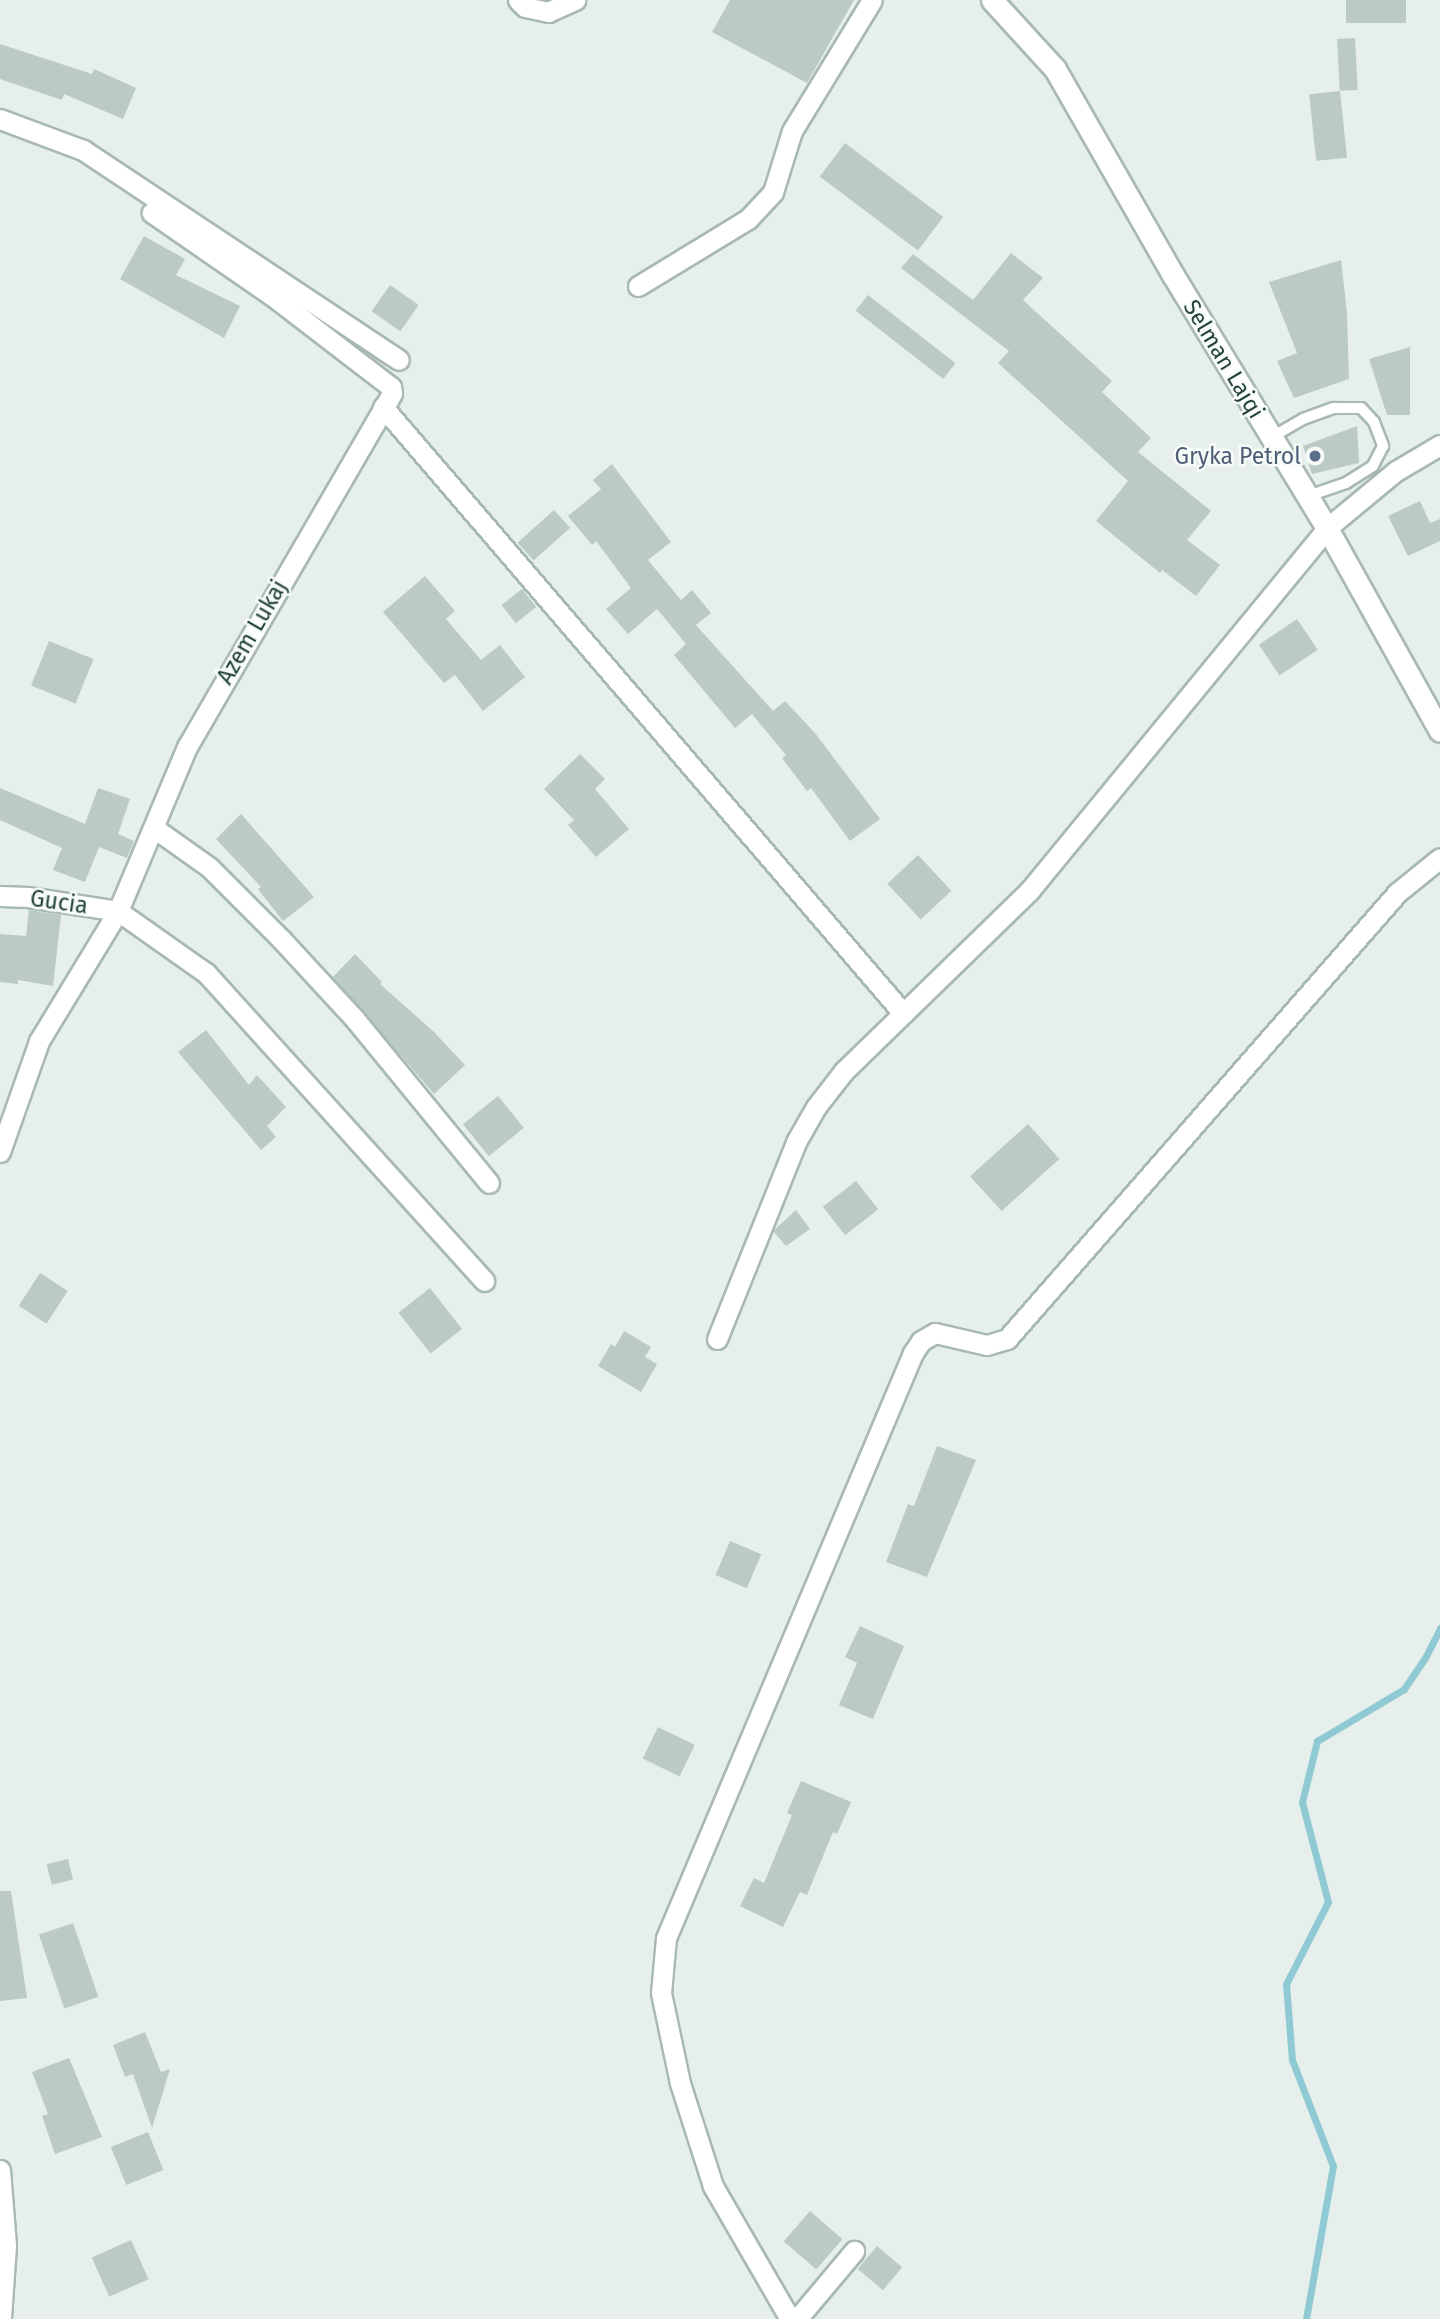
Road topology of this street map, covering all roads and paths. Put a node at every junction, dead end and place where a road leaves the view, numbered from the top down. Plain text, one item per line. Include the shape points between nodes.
1 (518, 0) edge
2 (575, 0) edge
3 (872, 0) edge
4 (992, 0) edge
5 (0, 119) edge
6 (152, 213) dead end
7 (638, 286) dead end
8 (399, 360) dead end
9 (383, 407) junction
10 (1272, 437) junction
11 (1440, 445) edge
12 (1308, 496) junction
13 (1327, 528) junction
14 (1440, 731) edge
15 (154, 828) junction
16 (1440, 858) edge
17 (0, 896) edge
18 (118, 911) junction
19 (903, 1013) junction
20 (0, 1152) edge
21 (489, 1183) dead end
22 (484, 1281) dead end
23 (717, 1339) dead end
24 (0, 2170) edge
25 (854, 2251) dead end
26 (1, 2319) edge
27 (790, 2319) edge
28 (797, 2319) edge

1 - 2 street via 525,7 548,12
3 - 7 street via 792,131 773,192 748,219
4 - 10 street, Selman Lajqi via 1055,69
5 - 8 street via 83,150
6 - 9 street via 271,295 391,387
9 - 15 street, Azem Lukaj via 198,728
9 - 19 street
10 - 12 street, Selman Lajqi
10 - 12 lane via 1334,408 1361,408 1374,422 1383,446 1373,466
11 - 13 street via 1396,471
12 - 13 street, Selman Lajqi
13 - 14 street, Selman Lajqi
13 - 19 street via 1030,890
15 - 18 street, Azem Lukaj
15 - 21 street via 209,867 281,939 354,1018
16 - 27 street via 1397,893 1007,1339 988,1345 936,1333 921,1341 913,1353 666,1938 661,1993 680,2083 713,2186
17 - 18 street, Gucia
18 - 20 street, Azem Lukaj via 39,1041
18 - 22 street via 206,973
19 - 23 street via 844,1071 803,1130
24 - 26 street via 6,2245
25 - 28 street

